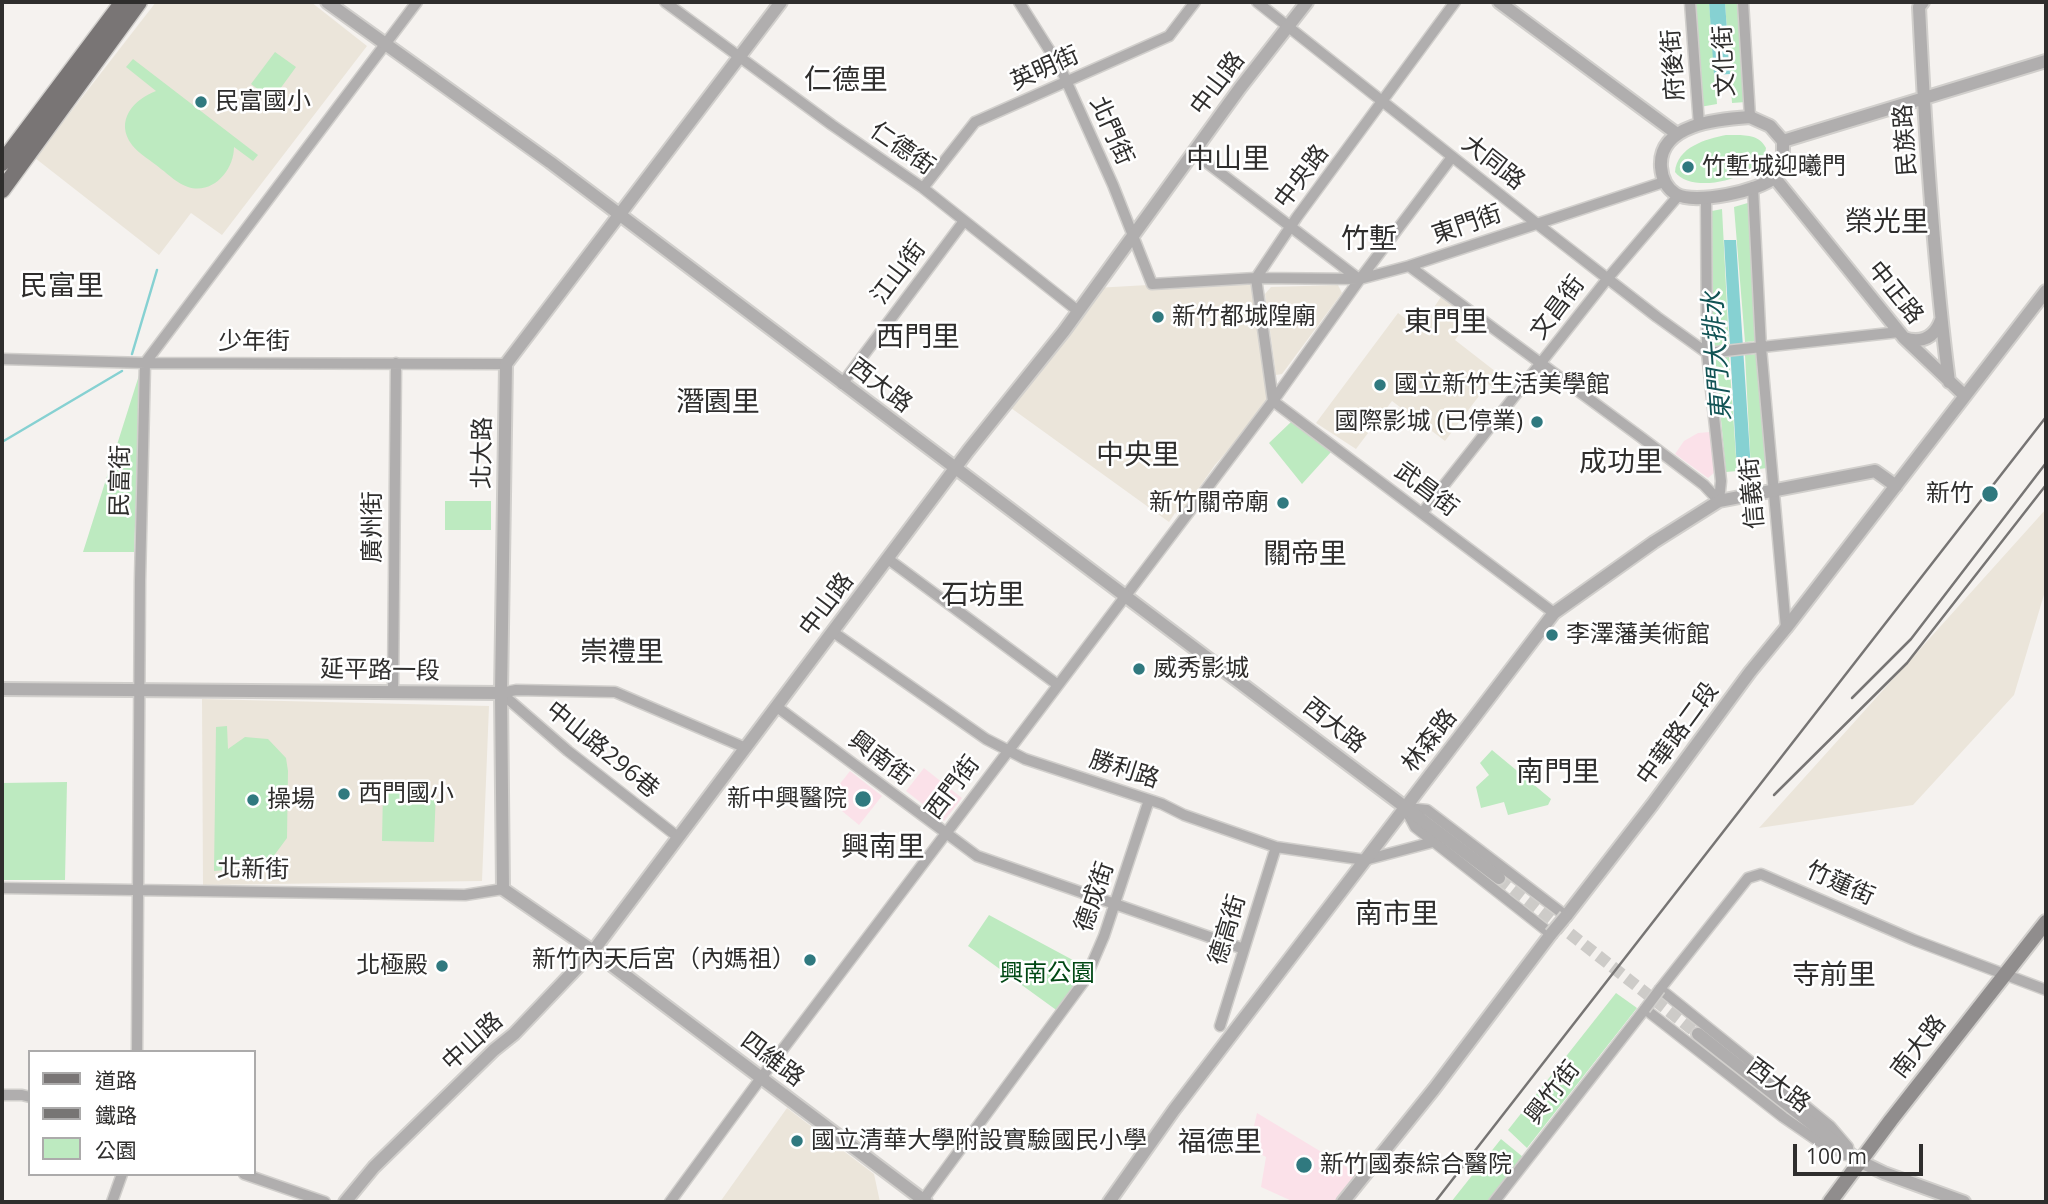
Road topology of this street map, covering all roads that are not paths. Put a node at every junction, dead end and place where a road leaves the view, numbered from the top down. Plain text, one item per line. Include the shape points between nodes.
1 (123, 2) edge
2 (139, 2) edge
3 (327, 2) edge
4 (417, 2) edge
5 (665, 2) edge
6 (781, 2) edge
7 (1019, 2) edge
8 (1195, 2) edge
9 (1257, 2) edge
10 (1307, 2) edge
11 (1455, 2) edge
12 (1499, 2) edge
13 (1690, 2) edge
14 (1743, 2) edge
15 (1923, 2) edge
16 (1289, 26) junction
17 (385, 44) junction
18 (739, 57) junction
19 (2046, 61) edge
20 (1067, 82) junction
21 (1924, 98) junction
22 (1384, 101) junction
23 (1750, 117) junction
24 (1699, 125) junction
25 (1677, 134) junction
26 (1783, 141) junction
27 (1193, 152) junction
28 (1451, 157) junction
29 (8, 160) edge
30 (1774, 177) junction
31 (1664, 182) junction
32 (1753, 187) junction
33 (923, 188) junction
34 (2, 190) edge
35 (1678, 196) junction
36 (1706, 198) junction
37 (618, 215) junction
38 (964, 221) junction
39 (1536, 223) junction
40 (1290, 227) junction
41 (1133, 235) junction
42 (1409, 266) junction
43 (1256, 278) junction
44 (1608, 278) junction
45 (1360, 279) junction
46 (1152, 284) joint
47 (2046, 291) edge
48 (1077, 311) junction
49 (1941, 318) junction
50 (1901, 335) junction
51 (1761, 348) junction
52 (1707, 353) junction
53 (2, 359) edge
54 (145, 363) junction
55 (396, 363) junction
56 (506, 364) junction
57 (1542, 364) junction
58 (1950, 382) junction
59 (842, 384) junction
60 (1965, 396) junction
61 (1273, 401) junction
62 (955, 469) junction
63 (1896, 486) junction
64 (1773, 491) junction
65 (1718, 501) junction
66 (1422, 513) junction
67 (888, 559) junction
68 (1124, 596) junction
69 (1554, 613) junction
70 (1786, 628) junction
71 (833, 632) junction
72 (1058, 685) junction
73 (2, 690) edge
74 (138, 690) junction
75 (393, 692) junction
76 (501, 693) junction
77 (777, 706) junction
78 (746, 748) junction
79 (1008, 750) junction
80 (1149, 800) junction
81 (1405, 807) junction
82 (946, 834) junction
83 (678, 837) junction
84 (1433, 842) junction
85 (1276, 847) junction
86 (1365, 860) junction
87 (1499, 878) tunnel mouth
88 (2, 888) edge
89 (503, 889) junction
90 (139, 890) junction
91 (1115, 904) junction
92 (1566, 916) junction
93 (2046, 922) edge
94 (1551, 934) junction
95 (1244, 949) junction
96 (593, 951) junction
97 (2005, 973) junction
98 (1660, 989) junction
99 (2046, 990) edge
100 (1645, 1009) junction
101 (1220, 1026) dead end
102 (1698, 1034) tunnel mouth
103 (137, 1050) edge
104 (761, 1078) junction
105 (2, 1095) edge
106 (28, 1096) edge
107 (1859, 1161) junction
108 (121, 1176) edge
109 (250, 1176) edge
110 (925, 1201) edge
111 (113, 1202) edge
112 (325, 1202) edge
113 (345, 1202) edge
114 (670, 1202) edge
115 (1109, 1202) edge
116 (1343, 1202) edge
117 (1494, 1202) edge
118 (1830, 1202) edge
119 (1964, 1202) edge

1 - 29 main road
2 - 29 main road
3 - 17 street, 西大路
4 - 17 street
5 - 18 street, 仁德街
6 - 18 street
7 - 20 street, 北門街
8 - 20 street, 英明街 via 1168,36
9 - 16 street, 大同路
10 - 16 street, 中山路
11 - 22 street, 中央路
12 - 25 street
13 - 24 street, 府後街
14 - 23 street, 文化街
15 - 21 street, 民族路 via 1919,7
16 - 22 street, 大同路
16 - 27 street, 中山路
17 - 37 street, 西大路
17 - 54 street
18 - 33 street, 仁德街
18 - 37 street
19 - 21 street
20 - 33 street, 英明街 via 975,122
20 - 41 street, 北門街
21 - 26 street
21 - 49 street, 民族路
22 - 28 street, 大同路
22 - 40 street, 中央路
23 - 24 street
23 - 26 street via 1770,126
24 - 25 street
25 - 31 street via 1663,152
26 - 30 street via 1782,162
27 - 40 street
27 - 41 street, 中山路
28 - 39 street, 大同路
28 - 45 street, 西門街
29 - 34 main road
30 - 32 street
30 - 50 street, 中正路
31 - 35 street
31 - 39 street, 東門街
32 - 36 street
32 - 51 street, 信義街
33 - 38 street, 仁德街
35 - 36 street
35 - 44 street, 文昌街
36 - 52 street
37 - 56 street
37 - 59 street, 西大路
38 - 48 street, 仁德街
38 - 59 street, 江山街
39 - 42 street, 東門街
39 - 44 street, 大同路
40 - 43 street, 中央路
40 - 45 street
41 - 46 street, 北門街
41 - 48 street, 中山路
42 - 45 street, 東門街
42 - 57 street
43 - 45 street, 東門街
43 - 46 street, 東門街
43 - 61 street
44 - 52 street, 大同路
44 - 57 street, 文昌街
45 - 61 street, 西門街
47 - 60 street, 中華路二段
48 - 62 street, 中山路
49 - 50 street via 1937,330 1926,338 1914,342
49 - 58 street, 民族路
50 - 51 street
50 - 58 street, 中正路
51 - 52 street
51 - 64 street, 信義街
52 - 65 street via 1721,481
53 - 54 street, 少年街
54 - 55 street, 少年街
54 - 74 street, 民富街
55 - 56 street, 少年街
55 - 75 street, 廣州街
56 - 76 street, 北大路
57 - 65 street via 1704,485
57 - 66 street, 文昌街
58 - 60 street, 中正路
59 - 62 street, 西大路
60 - 63 street, 中華路二段
61 - 66 street, 武昌街
61 - 68 street, 西門街
62 - 67 street, 中山路
62 - 68 street, 西大路
63 - 64 street, 林森路 via 1875,471
63 - 70 street, 中華路二段
64 - 65 street, 林森路
64 - 70 street, 信義街
65 - 69 street, 林森路
66 - 69 street, 武昌街
67 - 71 street, 中山路
67 - 72 street
68 - 72 street, 西門街
68 - 81 street, 西大路
69 - 81 street, 林森路
70 - 92 street, 中華路二段
71 - 77 street, 中山路
71 - 79 street, 勝利路 via 985,739
72 - 79 street, 西門街
73 - 74 street, 延平路一段
74 - 75 street, 延平路一段
74 - 90 street, 民富街
75 - 76 street, 延平路一段
76 - 78 street, 延平路一段 via 615,692
76 - 83 street, 中山路296巷
76 - 89 street, 北大路
77 - 78 street, 中山路
77 - 82 street, 興南街
78 - 83 street, 中山路
79 - 80 street, 勝利路
79 - 82 street, 西門街
80 - 85 street, 勝利路
80 - 91 street, 德成街
81 - 84 street, 西大路 via 1415,827
81 - 86 street, 林森路
81 - 87 street, 西大路
81 - 92 street, 西大路 via 1427,810
82 - 91 street, 興南街 via 976,856
82 - 104 street, 西門街
83 - 96 street, 中山路
84 - 86 street, 勝利路
84 - 94 street, 西大路
85 - 86 street, 勝利路
85 - 95 street, 德高街
86 - 115 street, 林森路
88 - 90 street, 北新街
89 - 90 street, 北新街 via 465,895
89 - 96 street
90 - 103 street, 民富街
91 - 95 street, 興南街
91 - 110 street, 德成街 via 1085,980
92 - 94 street, 中華路二段, bridge
93 - 97 main road, 南大路
94 - 116 street, 中華路二段
95 - 101 street, 德高街
96 - 104 street, 四維路
96 - 113 street, 中山路 via 514,1034 374,1167
97 - 98 street, 竹蓮街 via 1914,940 1761,874 1748,878
97 - 99 street, 竹蓮街
97 - 107 main road, 南大路
98 - 100 street, 竹蓮街, bridge
98 - 107 street, 西大路 via 1830,1126
100 - 107 street, 西大路 via 1818,1142
100 - 117 street, 興竹街
102 - 107 street, 西大路
104 - 110 street, 四維路
104 - 114 street, 西門街
105 - 106 street
107 - 118 main road, 南大路
107 - 119 street, 西大路
108 - 111 street
109 - 112 street

